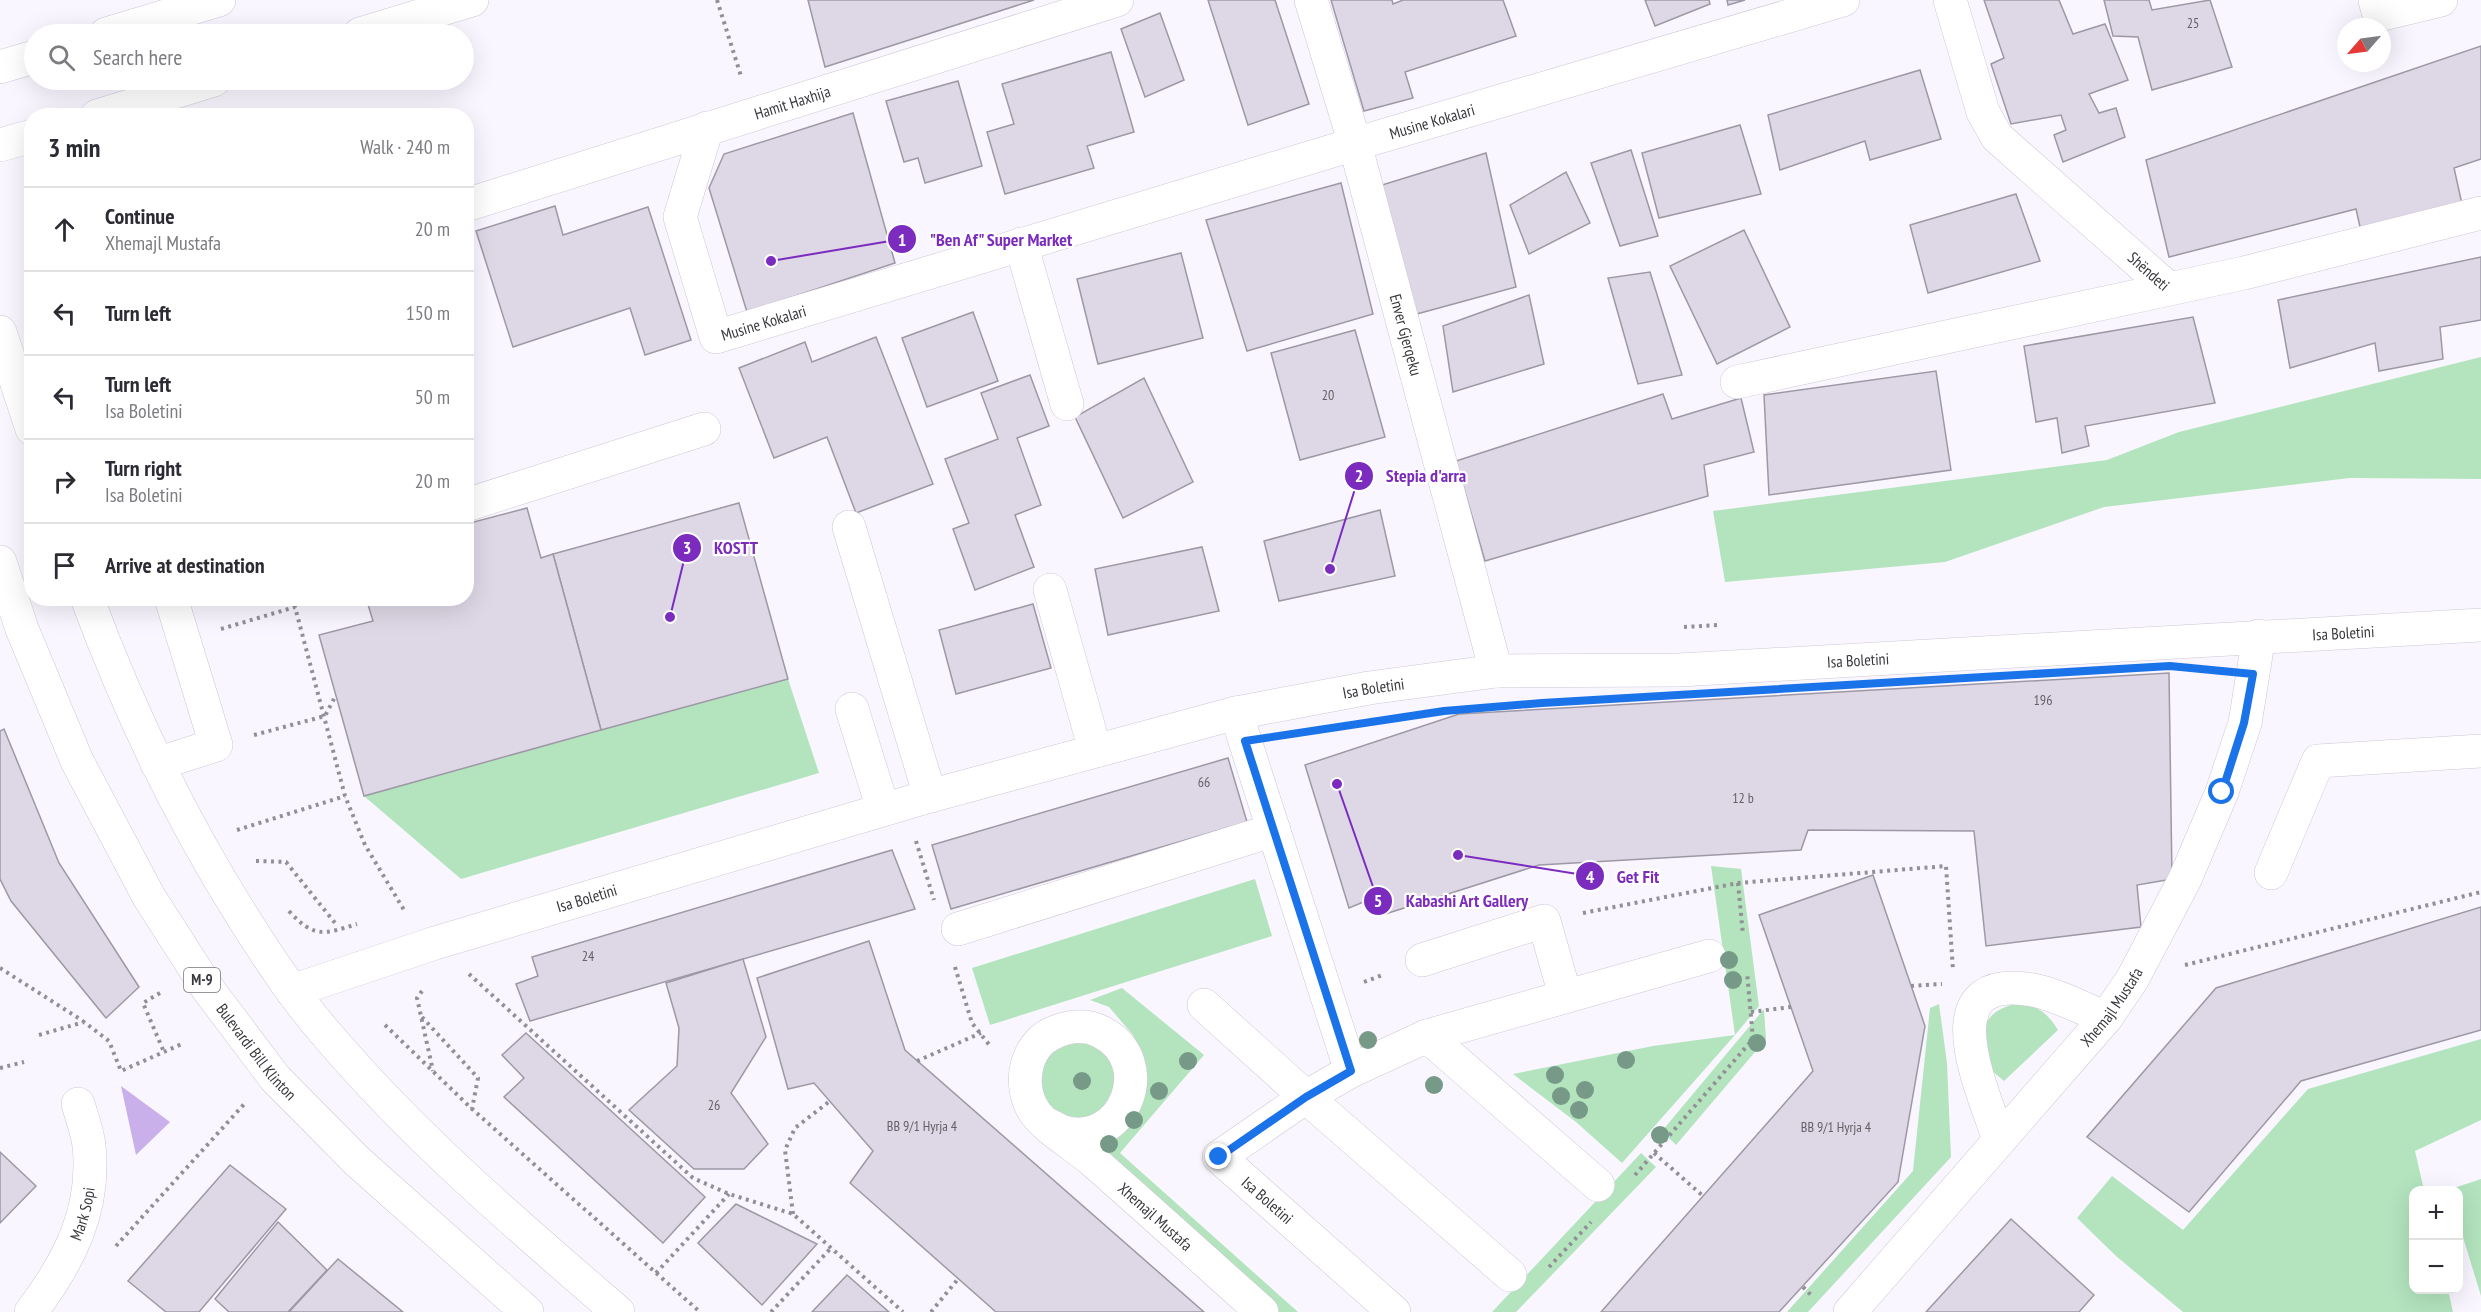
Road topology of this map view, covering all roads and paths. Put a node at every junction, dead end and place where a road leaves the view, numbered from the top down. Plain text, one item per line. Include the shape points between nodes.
1 (219, 0) edge
2 (472, 0) edge
3 (717, 0) edge
4 (1117, 0) edge
5 (1311, 0) edge
6 (1843, 0) edge
7 (1950, 0) edge
8 (2375, 0) edge
9 (2441, 0) edge
10 (139, 24) edge
11 (393, 24) edge
12 (24, 60) edge
13 (0, 67) edge
14 (182, 90) edge
15 (123, 108) edge
16 (752, 114) junction
17 (707, 128) junction
18 (24, 138) edge
19 (1355, 144) junction
20 (0, 145) edge
21 (474, 202) edge
22 (2481, 213) edge
23 (1021, 244) junction
24 (2168, 288) junction
25 (0, 332) edge
26 (1737, 382) dead end
27 (1067, 404) dead end
28 (24, 405) edge
29 (704, 429) dead end
30 (474, 502) edge
31 (849, 526) dead end
32 (0, 562) edge
33 (1050, 590) dead end
34 (90, 606) edge
35 (173, 606) edge
36 (2481, 625) edge
37 (2259, 636) junction
38 (183, 640) junction
39 (1496, 671) junction
40 (336, 694) dead end
41 (852, 709) dead end
42 (1236, 713) junction
43 (325, 716) junction
44 (216, 745) junction
45 (1095, 750) junction
46 (2481, 751) edge
47 (157, 764) junction
48 (345, 796) junction
49 (905, 803) junction
50 (236, 830) dead end
51 (1274, 830) junction
52 (252, 861) dead end
53 (2271, 873) dead end
54 (2481, 892) edge
55 (404, 910) dead end
56 (948, 919) joint
57 (1544, 921) junction
58 (335, 923) dead end
59 (1709, 956) dead end
60 (1422, 960) dead end
61 (477, 967) dead end
62 (0, 968) edge
63 (1954, 972) dead end
64 (957, 975) dead end
65 (2133, 978) junction
66 (429, 983) dead end
67 (292, 991) junction
68 (160, 993) dead end
69 (1565, 995) junction
70 (1204, 1005) dead end
71 (1791, 1007) dead end
72 (1751, 1012) dead end
73 (422, 1016) junction
74 (2106, 1018) junction
75 (84, 1022) junction
76 (972, 1023) dead end
77 (385, 1025) dead end
78 (981, 1034) dead end
79 (39, 1035) dead end
80 (1427, 1036) junction
81 (184, 1043) dead end
82 (164, 1052) junction
83 (917, 1061) dead end
84 (24, 1062) dead end
85 (0, 1068) edge
86 (433, 1071) junction
87 (1351, 1071) junction
88 (1306, 1097) junction
89 (830, 1101) dead end
90 (246, 1102) dead end
91 (78, 1104) dead end
92 (472, 1109) junction
93 (1047, 1124) dead end
94 (1999, 1139) junction
95 (1654, 1153) dead end
96 (1598, 1185) dead end
97 (729, 1194) junction
98 (1703, 1196) dead end
99 (793, 1214) junction
100 (831, 1248) junction
101 (111, 1252) dead end
102 (656, 1273) junction
103 (1510, 1275) dead end
104 (958, 1279) dead end
105 (31, 1312) edge
106 (527, 1312) edge
107 (618, 1312) edge
108 (700, 1312) edge
109 (771, 1312) edge
110 (902, 1312) edge
111 (931, 1312) edge
112 (1262, 1312) edge
113 (1394, 1312) edge
114 (1850, 1312) edge

1 - 10 street
2 - 11 street
3 - 16 path
4 - 16 street, Hamit Haxhija
5 - 19 street, Enver Gjerqeku
6 - 19 street, Musine Kokalari
7 - 24 street, Shëndeti via 1983,112 1997,137
8 - 9 street via 2379,15
12 - 13 street
14 - 15 street
16 - 17 street, Hamit Haxhija
17 - 21 street, Hamit Haxhija
17 - 23 street, Musine Kokalari via 680,217 716,337
18 - 20 street
19 - 23 street, Musine Kokalari
19 - 39 street, Enver Gjerqeku
22 - 24 street, Shëndeti via 2244,273
23 - 27 street
24 - 26 street
25 - 28 street
29 - 30 street
31 - 49 street
32 - 106 street, Bulevardi Bill Klinton / M-9 via 22,628 77,761 149,897 208,989 275,1078 357,1161
33 - 45 street
34 - 47 street
35 - 38 street
36 - 37 street, Isa Boletini
37 - 39 street, Isa Boletini via 1679,670
37 - 65 street, Xhemajl Mustafa via 2244,723 2222,792 2184,879
38 - 43 path via 295,608
38 - 44 street
39 - 42 street, Isa Boletini via 1369,688
40 - 43 path
41 - 49 street
42 - 45 street, Isa Boletini
42 - 51 street
43 - 44 path
43 - 48 path
44 - 47 street
45 - 49 street, Isa Boletini
46 - 53 street via 2318,761
47 - 67 street via 210,865
48 - 50 path
48 - 55 path via 365,845
49 - 56 path
49 - 67 street, Isa Boletini via 435,943
51 - 56 street
51 - 87 street
52 - 58 path via 285,862
54 - 65 path
57 - 60 street
57 - 63 path via 1738,883 1946,866
57 - 69 street
59 - 69 street, Isa Boletini
61 - 97 path via 466,971 693,1178
62 - 75 path
64 - 76 path
65 - 74 street, Xhemajl Mustafa
66 - 73 path via 417,998
67 - 107 street via 328,1037 402,1116 501,1211
68 - 82 path via 143,1003
69 - 80 street, Isa Boletini
70 - 88 street
71 - 72 path
73 - 86 path
73 - 92 path via 478,1078
74 - 94 street, Xhemajl Mustafa
74 - 94 street via 2035,990 2012,988 1991,992 1977,1002 1969,1019 1969,1042
75 - 79 path
75 - 82 path via 110,1041 121,1071
77 - 86 path
78 - 83 path
80 - 87 street, Isa Boletini
80 - 96 street
81 - 82 path
84 - 85 path
86 - 92 path
87 - 88 street, Isa Boletini
88 - 103 street
88 - 113 street, Isa Boletini via 1219,1157
89 - 99 path via 795,1128 785,1150
90 - 101 path
91 - 105 street, Mark Sopi via 88,1143 86,1209 62,1265
92 - 102 path
93 - 112 street, Xhemajl Mustafa
94 - 114 street, Xhemajl Mustafa
95 - 98 path
97 - 99 path
97 - 102 path
99 - 100 path
100 - 109 path
100 - 110 path
102 - 108 path
104 - 111 path

